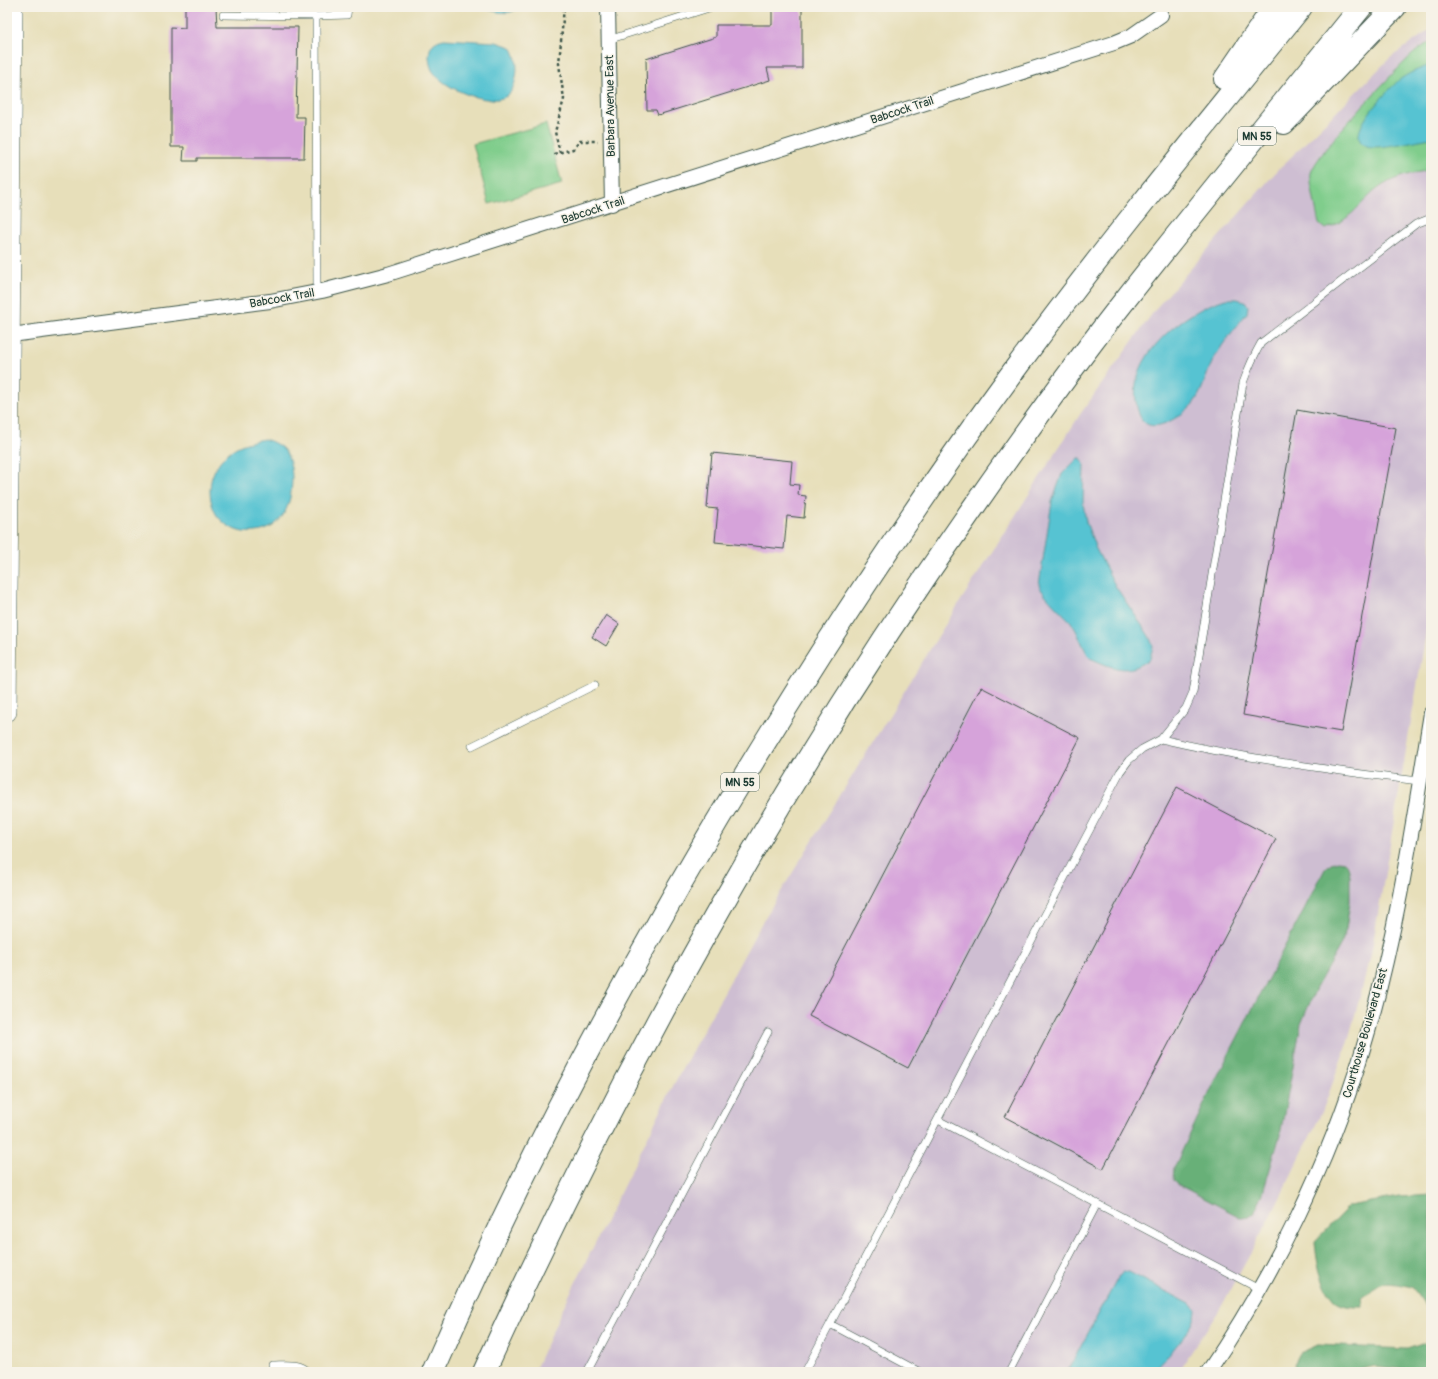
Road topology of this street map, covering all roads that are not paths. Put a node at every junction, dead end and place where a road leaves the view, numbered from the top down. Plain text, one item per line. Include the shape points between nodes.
1 (13, 7) edge
2 (348, 7) edge
3 (608, 7) edge
4 (712, 7) edge
5 (1274, 7) edge
6 (1301, 7) edge
7 (1361, 7) edge
8 (1395, 7) edge
9 (223, 15) dead end
10 (1160, 15) dead end
11 (316, 16) junction
12 (608, 40) junction
13 (612, 204) junction
14 (1431, 218) edge
15 (1118, 235) junction
16 (1153, 265) junction
17 (317, 292) junction
18 (9, 335) edge
19 (595, 685) dead end
20 (7, 712) edge
21 (1431, 713) edge
22 (1161, 739) junction
23 (472, 746) dead end
24 (1419, 781) junction
25 (768, 1032) dead end
26 (938, 1120) junction
27 (1097, 1204) junction
28 (1259, 1289) junction
29 (830, 1324) junction
30 (272, 1365) dead end
31 (309, 1372) edge
32 (433, 1372) edge
33 (484, 1372) edge
34 (587, 1372) edge
35 (805, 1372) edge
36 (920, 1372) edge
37 (1009, 1372) edge
38 (1208, 1372) edge

1 - 18 street
2 - 11 lane via 347,15
3 - 12 street, Barbara Avenue East
4 - 12 lane
5 - 15 highway
6 - 15 highway, MN 55
7 - 16 highway, MN 55
8 - 16 highway via 1238,170
9 - 11 lane
10 - 13 street, Babcock Trail via 1131,36 1114,43
11 - 17 lane
12 - 13 street, Barbara Avenue East
13 - 17 street, Babcock Trail via 388,274
14 - 22 lane via 1416,224 1261,344 1248,366 1193,692 1186,708
15 - 32 highway, MN 55 via 1017,366 925,494 746,772 695,857 601,1026 510,1206
16 - 33 highway, MN 55 via 1084,354 972,508 818,742 720,907 632,1068 573,1182
17 - 18 street, Babcock Trail via 270,301
18 - 20 street
19 - 23 lane
21 - 24 street, Courthouse Boulevard East
22 - 24 lane via 1206,750
22 - 26 lane via 1142,749 1120,772
24 - 28 street, Courthouse Boulevard East via 1386,959 1348,1097 1320,1166
25 - 34 lane
26 - 27 lane
26 - 29 lane
27 - 28 lane
27 - 37 lane
28 - 38 street, Courthouse Boulevard East via 1236,1331
29 - 35 lane
29 - 36 lane
30 - 31 lane via 290,1364 304,1367

